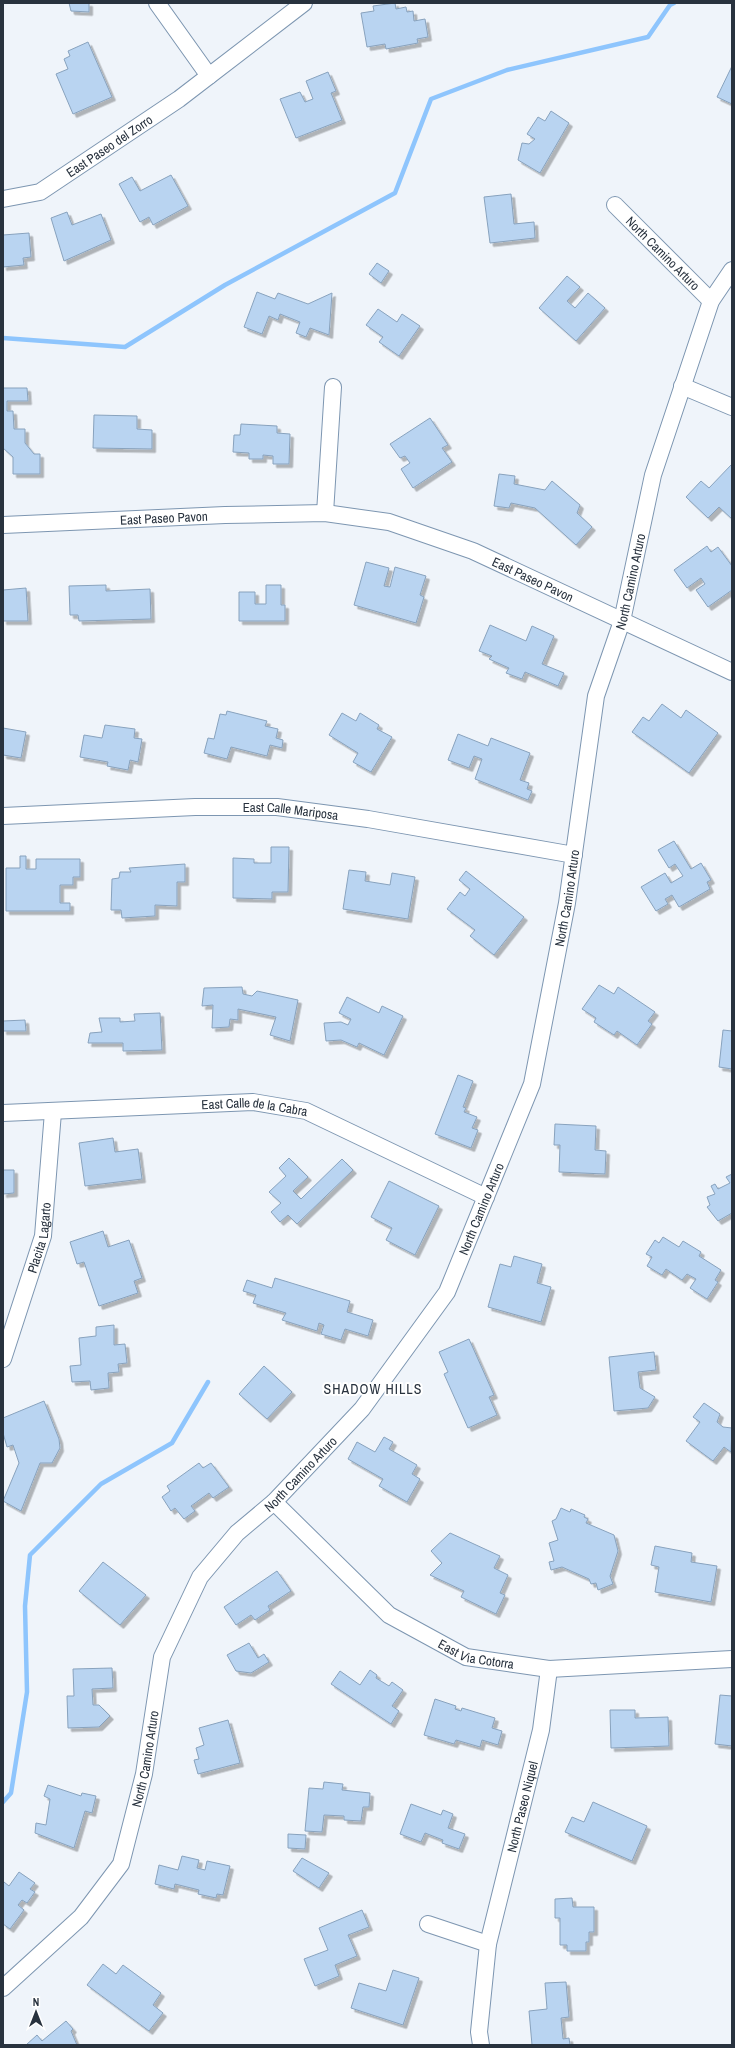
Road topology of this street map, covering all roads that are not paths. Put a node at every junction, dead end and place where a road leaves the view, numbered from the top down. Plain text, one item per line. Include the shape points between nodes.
1 (157, 3) edge
2 (304, 3) edge
3 (209, 76) junction
4 (3, 199) edge
5 (615, 204) dead end
6 (732, 270) edge
7 (711, 302) junction
8 (682, 386) junction
9 (333, 387) dead end
10 (732, 407) edge
11 (324, 513) junction
12 (3, 525) edge
13 (622, 621) junction
14 (732, 672) edge
15 (3, 816) edge
16 (574, 855) junction
17 (53, 1112) junction
18 (3, 1113) edge
19 (486, 1197) junction
20 (3, 1359) edge
21 (274, 1502) junction
22 (732, 1659) edge
23 (548, 1669) junction
24 (428, 1924) dead end
25 (488, 1944) junction
26 (3, 1988) edge
27 (481, 2045) edge

1 - 3 street
2 - 3 street, East Paseo del Zorro
3 - 4 street, East Paseo del Zorro via 40,192
5 - 7 street, North Camino Arturo
6 - 7 street, North Camino Arturo
7 - 8 street, North Camino Arturo
8 - 10 street
8 - 13 street, North Camino Arturo via 653,475
9 - 11 street
11 - 12 street, East Paseo Pavon
11 - 13 street, East Paseo Pavon via 389,522 473,551
13 - 14 street, East Paseo Pavon
13 - 16 street, North Camino Arturo via 596,696
15 - 16 street, East Calle Mariposa via 277,806
16 - 19 street, North Camino Arturo via 532,1084
17 - 18 street, East Calle de la Cabra
17 - 19 street, East Calle de la Cabra via 253,1102 306,1111
17 - 20 street, Placita Lagarto via 43,1236
19 - 21 street, North Camino Arturo via 447,1292 362,1409
21 - 23 street, East Via Cotorra via 389,1615 466,1657
21 - 26 street, North Camino Arturo via 237,1533 200,1577 162,1657 144,1774 121,1864 81,1917
22 - 23 street, East Via Cotorra
23 - 25 street, North Paseo Niquel via 541,1730
24 - 25 street
25 - 27 street, North Paseo Niquel via 479,2032

